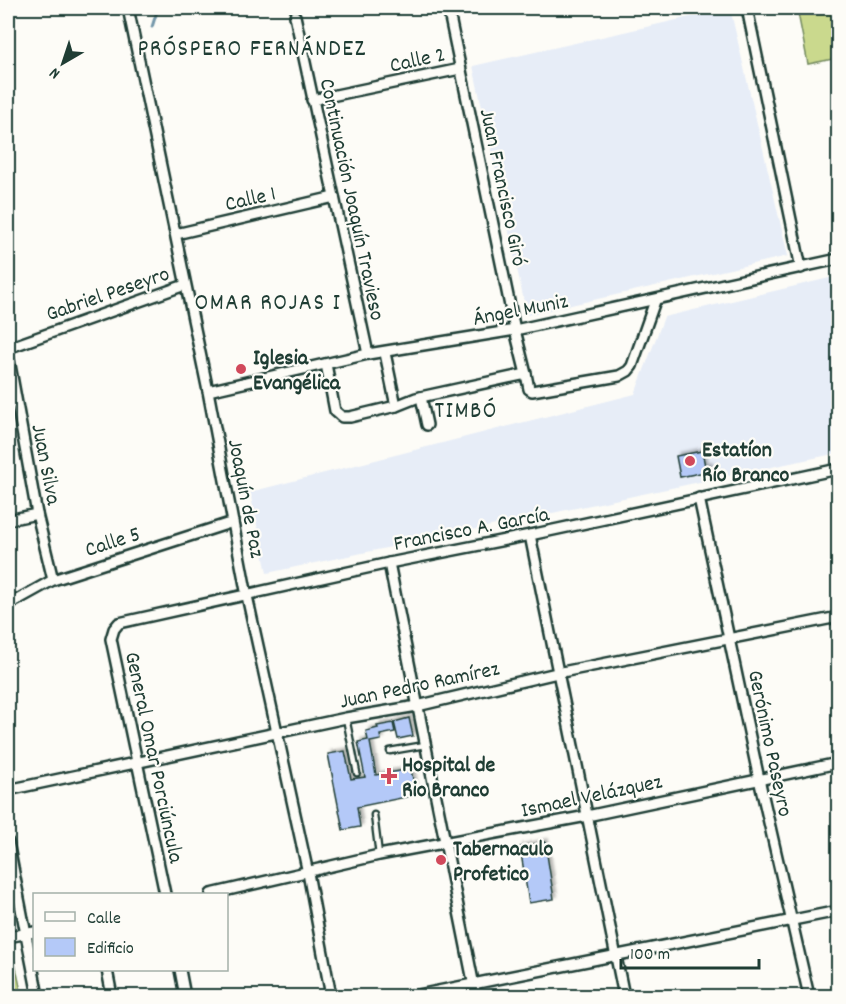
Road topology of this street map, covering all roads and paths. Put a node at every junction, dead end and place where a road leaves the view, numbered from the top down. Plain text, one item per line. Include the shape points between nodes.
1 (128, 8) edge
2 (448, 8) edge
3 (747, 8) edge
4 (295, 16) dead end
5 (460, 69) junction
6 (312, 100) junction
7 (334, 197) junction
8 (176, 234) junction
9 (838, 259) edge
10 (801, 268) junction
11 (185, 285) junction
12 (655, 301) junction
13 (515, 330) junction
14 (8, 348) edge
15 (385, 353) junction
16 (8, 354) edge
17 (368, 354) junction
18 (326, 364) junction
19 (526, 374) junction
20 (208, 391) junction
21 (421, 397) junction
22 (396, 406) junction
23 (427, 425) dead end
24 (838, 469) edge
25 (699, 498) junction
26 (37, 514) junction
27 (8, 520) edge
28 (233, 522) junction
29 (530, 535) junction
30 (389, 563) junction
31 (53, 580) junction
32 (247, 596) junction
33 (8, 605) edge
34 (838, 617) edge
35 (114, 629) joint
36 (730, 639) junction
37 (557, 673) junction
38 (417, 706) junction
39 (346, 718) junction
40 (277, 734) junction
41 (425, 745) junction
42 (390, 751) dead end
43 (138, 763) junction
44 (838, 763) edge
45 (357, 773) dead end
46 (759, 779) junction
47 (8, 790) edge
48 (374, 815) dead end
49 (587, 816) junction
50 (8, 842) edge
51 (445, 843) junction
52 (379, 855) junction
53 (308, 873) junction
54 (165, 893) edge
55 (216, 893) edge
56 (838, 911) edge
57 (792, 920) junction
58 (29, 933) edge
59 (8, 937) edge
60 (616, 957) junction
61 (33, 961) edge
62 (34, 971) edge
63 (107, 971) edge
64 (180, 971) edge
65 (474, 984) junction
66 (38, 996) edge
67 (112, 996) edge
68 (185, 996) edge
69 (331, 996) edge
70 (413, 996) edge
71 (476, 996) edge
72 (624, 996) edge
73 (809, 996) edge

1 - 8 street, Joaquín de Paz
2 - 5 street, Juan Francisco Giró
3 - 10 street
4 - 6 street, Continuación Joaquín Travieso
5 - 6 street, Calle 2
5 - 13 street, Juan Francisco Giró
6 - 7 street, Continuación Joaquín Travieso
7 - 8 street, Calle 1
7 - 17 street, Continuación Joaquín Travieso
8 - 11 street, Joaquín de Paz
9 - 10 street, Ángel Muniz
10 - 12 street, Ángel Muniz
11 - 14 street, Gabriel Peseyro
11 - 20 street, Joaquín de Paz
12 - 13 street, Ángel Muniz
12 - 19 street via 628,371 619,376 532,391
13 - 15 street, Ángel Muniz
13 - 19 street, Juan Francisco Giró
15 - 17 street, Ángel Muniz
15 - 22 street
16 - 26 street, Juan Silva
17 - 18 street, Ángel Muniz
18 - 20 street, Ángel Muniz
18 - 22 street via 335,411 342,417
19 - 21 street
20 - 28 street, Joaquín de Paz
21 - 22 street
21 - 23 street
24 - 25 street, Francisco A. García
25 - 29 street, Francisco A. García
25 - 36 street, Gerónimo Paseyro
26 - 27 street
26 - 31 street, Juan Silva
28 - 31 street, Calle 5
28 - 32 street, Joaquín de Paz
29 - 30 street, Francisco A. García
29 - 37 street
30 - 32 street, Francisco A. García
30 - 38 street
31 - 33 street, Calle 5
32 - 35 street, Francisco A. García via 126,621
32 - 40 street, Joaquín de Paz
34 - 36 street, Juan Pedro Ramírez
35 - 43 street, General Omar Porciúncula via 111,639
36 - 37 street, Juan Pedro Ramírez
36 - 46 street, Gerónimo Paseyro
37 - 38 street, Juan Pedro Ramírez
37 - 49 street
38 - 39 street, Juan Pedro Ramírez
38 - 41 street
39 - 40 street, Juan Pedro Ramírez
39 - 45 lane
40 - 43 street, Juan Pedro Ramírez
40 - 53 street, Joaquín de Paz
41 - 42 lane
41 - 51 street
43 - 47 street, Juan Pedro Ramírez
43 - 54 street, General Omar Porciúncula
44 - 46 street, Ismael Velázquez
46 - 49 street, Ismael Velázquez
46 - 57 street, Gerónimo Paseyro
48 - 52 lane
49 - 51 street, Ismael Velázquez
49 - 60 street
50 - 58 street
51 - 52 street, Ismael Velázquez
51 - 65 street
52 - 53 street, Ismael Velázquez
53 - 55 street, Ismael Velázquez
53 - 69 street, Joaquín de Paz
56 - 57 street
57 - 60 street
57 - 73 street, Gerónimo Paseyro
58 - 59 street
58 - 61 street
60 - 65 street
60 - 72 street
62 - 66 street
63 - 67 street
64 - 68 street
65 - 70 street
65 - 71 street

